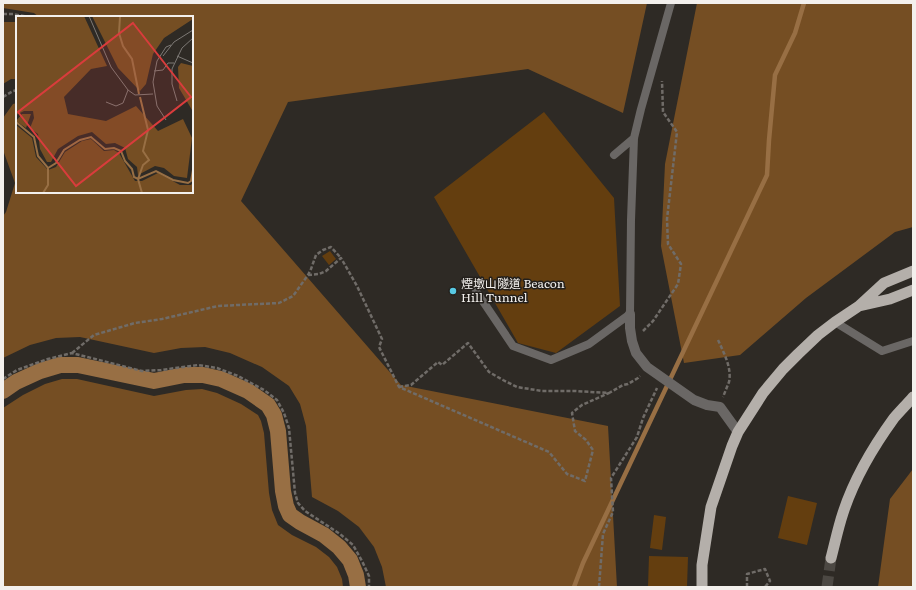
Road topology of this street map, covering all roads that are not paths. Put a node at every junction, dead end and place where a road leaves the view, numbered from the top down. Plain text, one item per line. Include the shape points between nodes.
1 (671, 3) edge
2 (634, 138) junction
3 (614, 155) dead end
4 (913, 271) edge
5 (913, 290) edge
6 (476, 291) dead end
7 (859, 306) junction
8 (630, 314) junction
9 (835, 322) junction
10 (913, 341) edge
11 (913, 397) edge
12 (738, 432) junction
13 (831, 558) tunnel mouth
14 (702, 587) edge

1 - 2 lane
2 - 3 lane
2 - 8 lane
4 - 7 highway via 884,283
5 - 7 highway via 890,299
6 - 8 lane via 513,346 551,360 589,344
7 - 9 highway
8 - 12 street via 632,341 636,353 647,368 694,400 720,407
9 - 10 lane via 882,351
9 - 12 highway via 783,369 763,393
11 - 13 highway via 895,417 859,474 843,514
12 - 14 highway via 711,507 702,565

